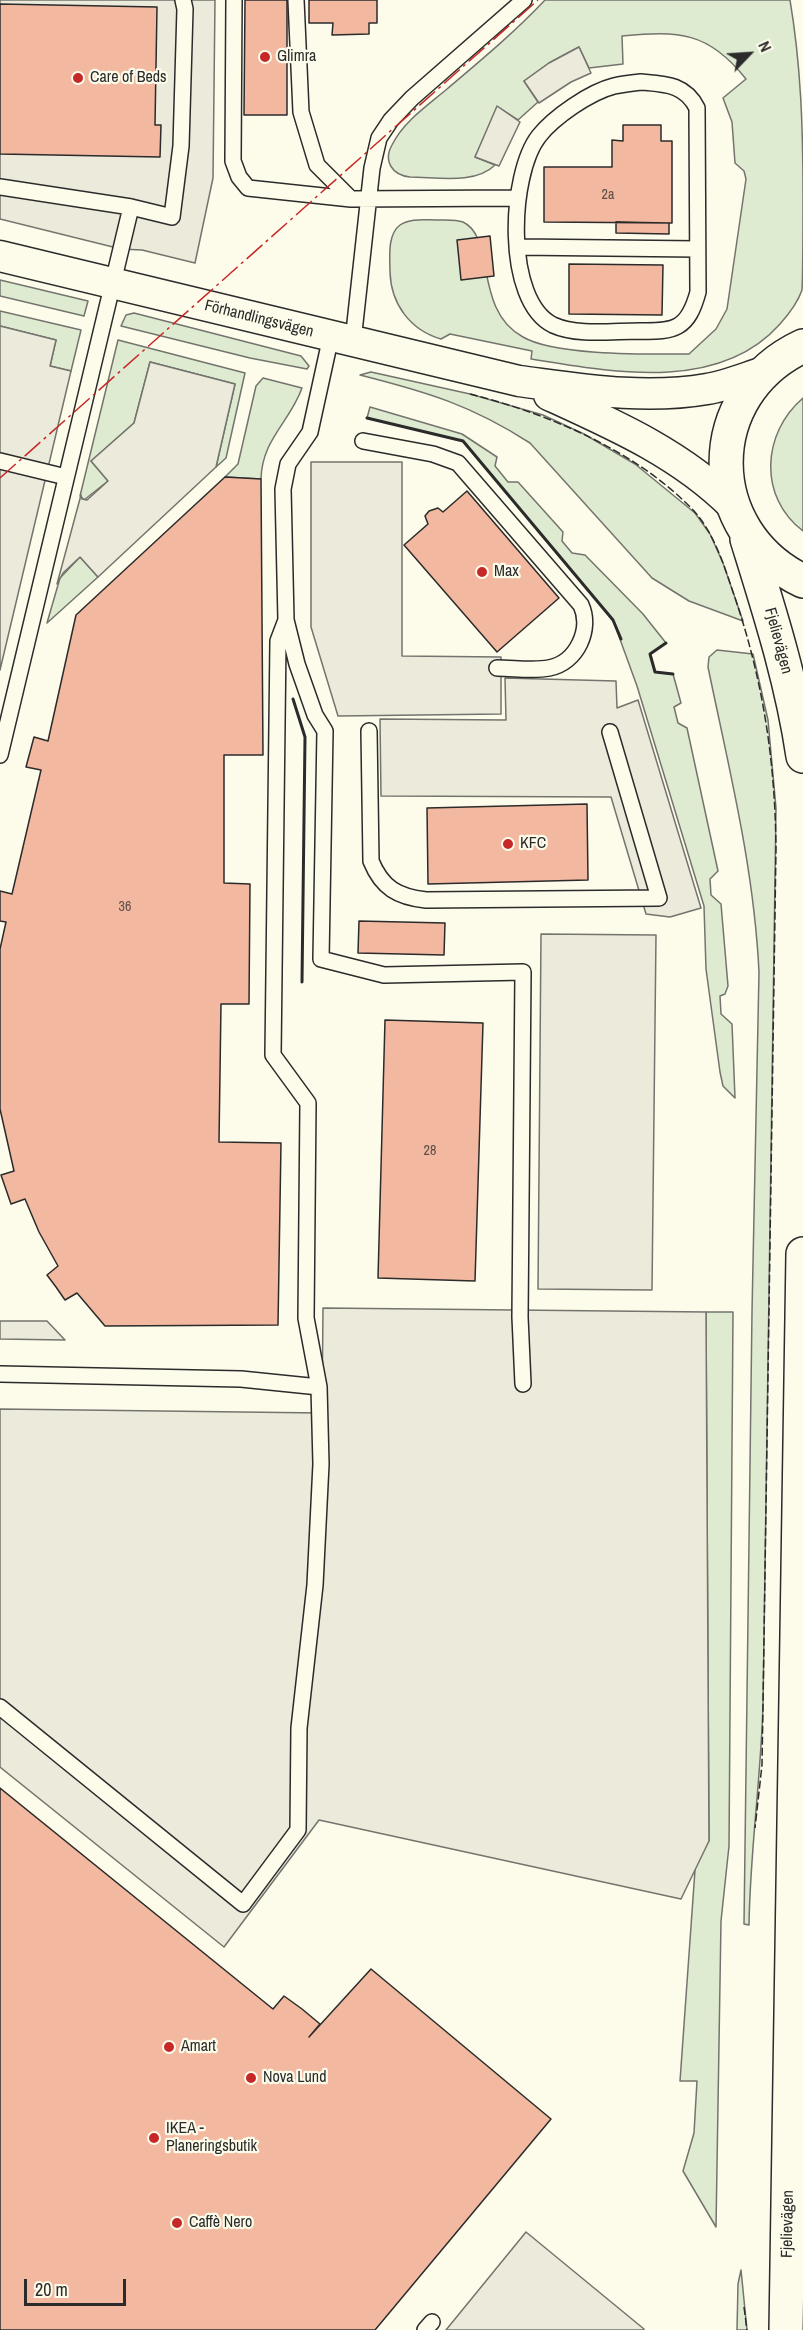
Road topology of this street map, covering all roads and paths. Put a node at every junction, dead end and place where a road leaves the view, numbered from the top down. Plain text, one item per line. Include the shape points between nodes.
1 (183, 0) edge
2 (234, 0) edge
3 (296, 0) edge
4 (524, 0) edge
5 (0, 187) edge
6 (516, 198) junction
7 (351, 199) junction
8 (369, 200) junction
9 (131, 207) junction
10 (518, 247) junction
11 (698, 249) junction
12 (0, 256) edge
13 (112, 283) junction
14 (342, 339) junction
15 (799, 345) edge
16 (764, 372) junction
17 (519, 381) junction
18 (363, 441) dead end
19 (0, 461) edge
20 (66, 477) junction
21 (738, 517) junction
22 (803, 581) edge
23 (286, 620) junction
24 (497, 668) dead end
25 (369, 731) dead end
26 (610, 732) dead end
27 (0, 756) edge
28 (803, 756) edge
29 (803, 1254) edge
30 (0, 1374) edge
31 (523, 1384) dead end
32 (319, 1387) junction
33 (0, 1707) edge
34 (786, 2330) edge

1 - 9 lane via 182,146 172,217
2 - 7 lane via 233,161 239,177 248,188
3 - 7 lane via 301,112 317,165
4 - 8 lane via 392,120 379,138
5 - 9 lane
6 - 8 lane
6 - 10 lane
6 - 11 lane via 522,169 538,137 572,107 613,86 666,84 680,88 692,99 699,118
7 - 8 lane
8 - 14 lane
9 - 13 lane
10 - 11 lane
10 - 11 lane via 529,300 552,324 568,330 664,332 693,313 698,292
12 - 13 street, Förhandlingsvägen
13 - 14 street, Förhandlingsvägen
13 - 20 lane
14 - 17 street, Förhandlingsvägen
14 - 23 lane via 310,432 293,453 284,476
15 - 16 main road, Fjelievägen
16 - 17 street, Förhandlingsvägen via 708,389 679,393 596,392
16 - 21 main road, Fjelievägen via 738,408 728,441 726,476
17 - 21 street, Förhandlingsvägen via 659,449 693,471
18 - 24 lane via 442,456 458,463 581,605 586,622 584,635 561,664 549,668
19 - 20 lane
20 - 27 lane
21 - 22 main road, Fjelievägen via 765,555
21 - 28 main road, Fjelievägen via 769,605 797,712
23 - 31 lane via 297,664 315,715 325,731 321,959 384,975 523,972
23 - 32 lane via 278,641 273,1054 308,1102 306,1318
25 - 26 lane via 371,861 377,876 393,892 426,900 659,898
29 - 34 main road, Fjelievägen
30 - 32 lane via 241,1379
32 - 33 lane via 321,1464 315,1585 300,1728 298,1830 243,1904

